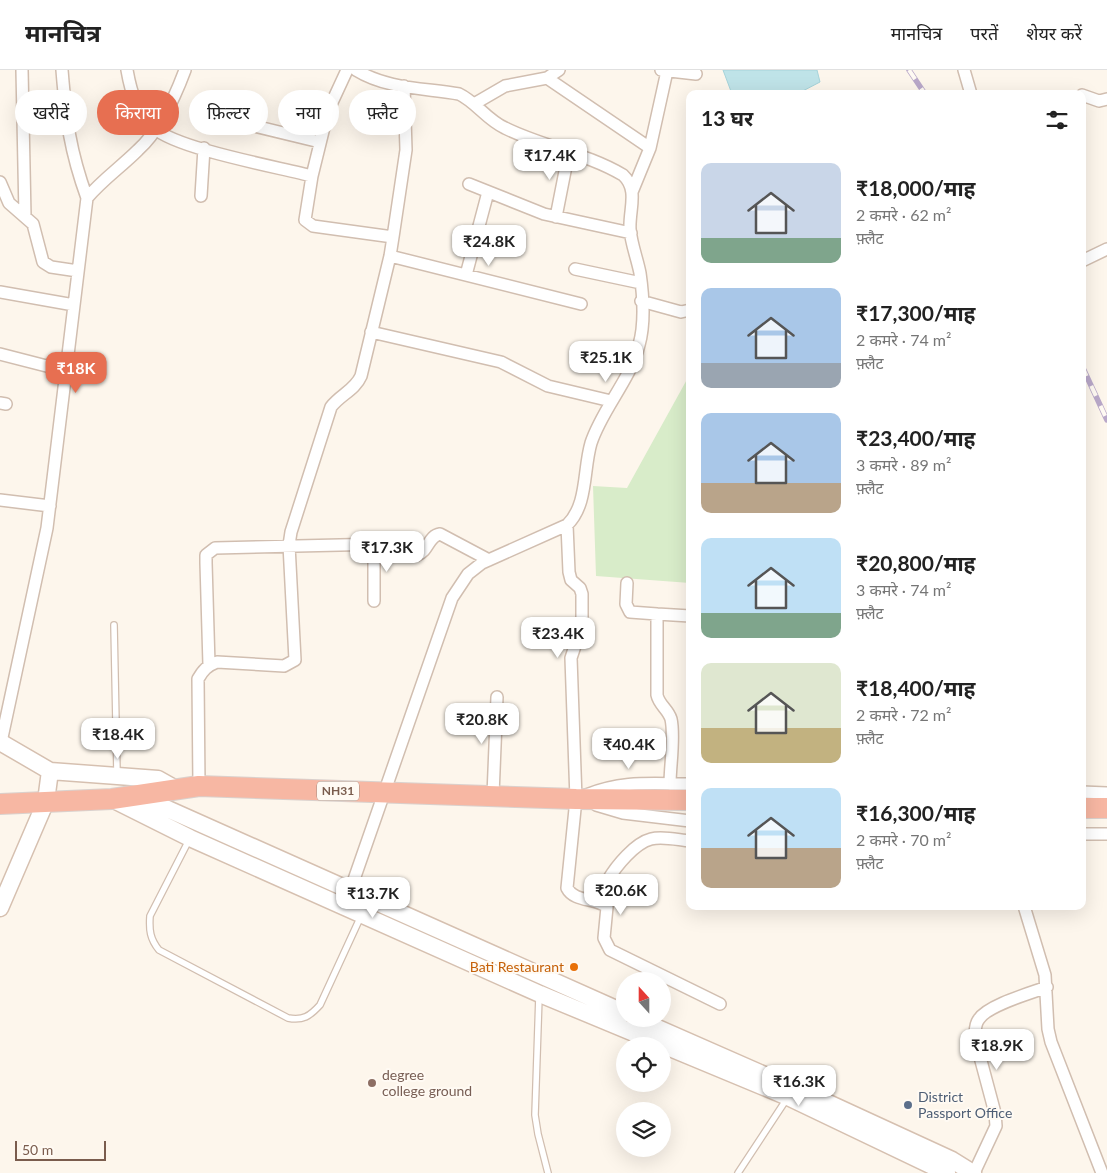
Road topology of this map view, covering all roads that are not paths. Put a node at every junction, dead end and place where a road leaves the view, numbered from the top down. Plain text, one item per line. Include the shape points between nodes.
1 (22, 70) edge
2 (62, 70) edge
3 (127, 70) edge
4 (185, 70) edge
5 (347, 70) edge
6 (356, 70) edge
7 (559, 70) edge
8 (664, 70) edge
9 (964, 70) edge
10 (696, 74) dead end
11 (547, 78) junction
12 (404, 86) junction
13 (132, 90) edge
14 (177, 90) edge
15 (970, 90) edge
16 (1086, 96) edge
17 (1107, 99) edge
18 (474, 104) junction
19 (268, 129) edge
20 (150, 135) edge
21 (167, 135) edge
22 (320, 142) junction
23 (204, 148) junction
24 (650, 148) junction
25 (570, 151) junction
26 (312, 176) junction
27 (0, 182) edge
28 (469, 184) dead end
29 (488, 192) junction
30 (632, 192) junction
31 (201, 196) dead end
32 (87, 198) junction
33 (25, 216) junction
34 (556, 217) junction
35 (631, 233) junction
36 (393, 237) junction
37 (1107, 249) edge
38 (390, 256) junction
39 (1086, 259) edge
40 (575, 269) dead end
41 (78, 271) junction
42 (466, 275) junction
43 (641, 283) junction
44 (0, 292) edge
45 (642, 301) junction
46 (581, 304) dead end
47 (74, 305) junction
48 (686, 311) edge
49 (371, 332) junction
50 (0, 354) edge
51 (66, 371) junction
52 (611, 401) junction
53 (0, 500) edge
54 (50, 506) junction
55 (567, 525) junction
56 (289, 545) junction
57 (374, 545) junction
58 (490, 560) junction
59 (627, 583) dead end
60 (374, 600) dead end
61 (657, 614) junction
62 (686, 616) edge
63 (114, 625) dead end
64 (208, 665) junction
65 (497, 697) dead end
66 (0, 742) edge
67 (50, 771) junction
68 (117, 775) junction
69 (198, 786) junction
70 (174, 788) junction
71 (1086, 792) edge
72 (385, 793) junction
73 (1107, 793) edge
74 (134, 794) junction
75 (493, 795) junction
76 (679, 795) edge
77 (112, 799) junction
78 (576, 799) junction
79 (46, 801) junction
80 (0, 804) edge
81 (1086, 808) edge
82 (1107, 808) edge
83 (686, 821) edge
84 (1086, 834) edge
85 (1107, 834) edge
86 (190, 838) junction
87 (686, 841) edge
88 (350, 890) junction
89 (602, 902) junction
90 (366, 907) junction
91 (0, 908) edge
92 (1025, 910) edge
93 (541, 976) junction
94 (1047, 987) junction
95 (540, 994) junction
96 (720, 1004) dead end
97 (616, 1009) edge
98 (656, 1028) edge
99 (790, 1092) junction
100 (1102, 1156) edge
101 (548, 1173) edge
102 (738, 1173) edge
103 (947, 1173) edge
104 (974, 1173) edge
105 (1102, 1173) edge

1 - 33 street
2 - 32 street via 68,137
3 - 13 street
4 - 14 street
5 - 22 street via 328,110
6 - 12 street via 372,79
7 - 11 street
8 - 10 street
8 - 24 street
9 - 15 street
11 - 18 street via 505,86
11 - 24 street
12 - 18 street via 458,94
12 - 36 street via 406,150
16 - 17 street via 1099,101
18 - 25 street via 503,127
19 - 22 street
20 - 32 street via 140,149
21 - 23 street
22 - 26 street
23 - 26 street
23 - 31 street
24 - 30 street
25 - 30 street via 623,175
25 - 34 street
26 - 36 street via 305,215 308,225
27 - 33 street via 9,203
28 - 29 street
29 - 34 street
29 - 42 street
30 - 35 street
32 - 41 street
33 - 41 street via 36,228 47,266
34 - 35 street
35 - 43 street
36 - 38 street
37 - 39 street
38 - 42 street
38 - 49 street
40 - 43 street
41 - 47 street
42 - 46 street
43 - 45 street
44 - 47 street
45 - 48 street
45 - 52 street via 640,344
47 - 51 street
49 - 52 street via 501,362 548,386
49 - 56 street via 358,382 331,407
50 - 51 street
51 - 54 street
52 - 55 street via 594,433 580,504
53 - 54 street
54 - 66 street
55 - 58 street
55 - 78 street via 569,572 582,594 582,625 571,658
56 - 57 street
56 - 64 street via 215,548 206,555
56 - 64 street via 295,660 284,666 217,662
57 - 58 street via 417,555 427,550 432,538 440,534
57 - 60 street
58 - 72 street via 468,574 452,598
59 - 61 street via 626,604 630,612
61 - 62 street
61 - 76 street via 657,695 672,724
63 - 68 lane
64 - 69 street via 198,680
65 - 75 street
66 - 67 street
67 - 68 street
67 - 79 street
68 - 70 street via 158,779
69 - 70 highway, NH31
69 - 72 highway, NH31
70 - 74 highway, NH31
71 - 73 street
72 - 75 highway, NH31
72 - 88 street
74 - 77 highway, NH31
74 - 88 street
75 - 78 highway, NH31
76 - 78 highway, NH31
77 - 79 highway, NH31
77 - 86 street
78 - 83 street via 623,813
78 - 89 street via 567,888 576,896
79 - 80 highway, NH31
79 - 91 street
81 - 82 highway
84 - 85 street
86 - 90 street
86 - 90 lane via 150,916 152,942 159,950 288,1018 298,1020 310,1016 320,1005
87 - 89 street via 662,838 640,844 615,870
88 - 90 street
89 - 96 street via 607,907 604,938 610,950
90 - 93 street
90 - 95 street
92 - 94 street
93 - 95 lane
93 - 97 street
94 - 100 street via 1051,1042
94 - 104 street via 990,1010 978,1019 976,1042 996,1126
95 - 99 street
95 - 101 lane via 535,1115
98 - 99 street
99 - 102 lane
99 - 103 street
99 - 104 street via 952,1160
100 - 105 street

